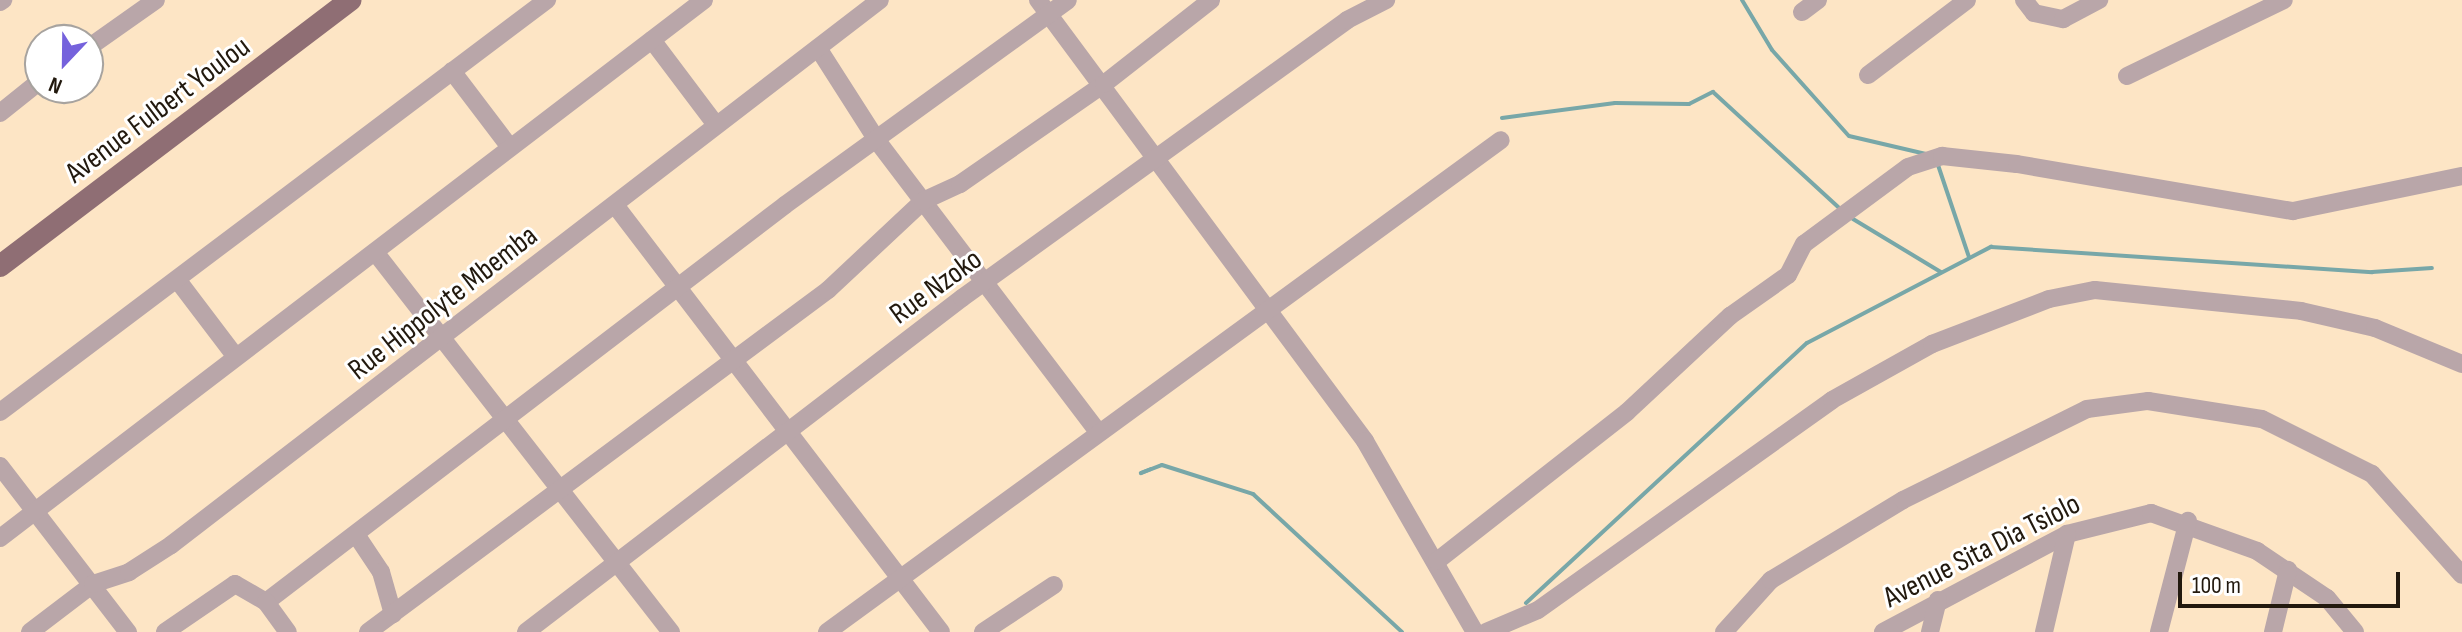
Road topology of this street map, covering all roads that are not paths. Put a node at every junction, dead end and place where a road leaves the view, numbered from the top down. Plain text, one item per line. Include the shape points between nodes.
1 (156, 0) edge
2 (351, 0) edge
3 (547, 0) edge
4 (704, 0) edge
5 (880, 0) edge
6 (1038, 0) edge
7 (1068, 0) edge
8 (1211, 0) edge
9 (1386, 0) edge
10 (1818, 0) edge
11 (1967, 0) edge
12 (2024, 0) edge
13 (2099, 0) edge
14 (2284, 0) edge
15 (1802, 12) dead end
16 (1048, 16) junction
17 (104, 37) edge
18 (652, 40) junction
19 (818, 48) junction
20 (452, 71) junction
21 (1868, 75) dead end
22 (2127, 76) dead end
23 (1104, 84) junction
24 (24, 94) edge
25 (0, 113) edge
26 (716, 125) junction
27 (1501, 140) dead end
28 (878, 142) junction
29 (509, 146) junction
30 (1158, 158) junction
31 (2462, 176) edge
32 (923, 201) junction
33 (615, 205) junction
34 (375, 252) junction
35 (0, 266) edge
36 (179, 282) junction
37 (989, 285) junction
38 (683, 288) junction
39 (1272, 309) junction
40 (446, 335) junction
41 (236, 357) junction
42 (732, 358) junction
43 (2462, 364) edge
44 (0, 412) edge
45 (509, 421) junction
46 (790, 433) junction
47 (1099, 433) junction
48 (0, 466) edge
49 (562, 487) junction
50 (34, 512) junction
51 (2188, 521) junction
52 (2067, 534) junction
53 (357, 536) junction
54 (0, 538) edge
55 (1437, 561) junction
56 (617, 564) junction
57 (2288, 570) junction
58 (900, 575) junction
59 (2462, 575) edge
60 (93, 584) junction
61 (1054, 585) dead end
62 (1938, 600) junction
63 (266, 602) junction
64 (393, 622) edge
65 (30, 632) edge
66 (128, 632) edge
67 (165, 632) edge
68 (288, 632) edge
69 (368, 632) edge
70 (526, 632) edge
71 (671, 632) edge
72 (827, 632) edge
73 (941, 632) edge
74 (983, 632) edge
75 (1475, 632) edge
76 (1486, 632) edge
77 (1724, 632) edge
78 (1883, 632) edge
79 (1930, 632) edge
80 (2044, 632) edge
81 (2159, 632) edge
82 (2273, 632) edge
83 (2355, 632) edge

1 - 17 street
2 - 35 main road, Avenue Fulbert Youlou
3 - 20 street
4 - 18 street
5 - 19 street, Rue Hippolyte Mbemba
6 - 16 street
7 - 16 street
8 - 23 street
9 - 30 street, Rue Nzoko via 1347,20
10 - 15 street
11 - 21 street
12 - 13 street via 2034,13 2063,19
14 - 22 street
16 - 23 street
16 - 28 street
18 - 26 street
18 - 29 street
19 - 26 street, Rue Hippolyte Mbemba
19 - 28 street
20 - 29 street
20 - 36 street
23 - 30 street
23 - 32 street via 960,184
24 - 25 street
26 - 33 street, Rue Hippolyte Mbemba
27 - 39 street
28 - 32 street
28 - 38 street
29 - 34 street
30 - 37 street, Rue Nzoko
30 - 39 street
31 - 55 street via 2293,211 2017,164 1942,156 1908,167 1804,244 1788,275 1730,316 1615,422
32 - 37 street
32 - 42 street via 828,290
33 - 38 street
33 - 40 street, Rue Hippolyte Mbemba
34 - 40 street
34 - 41 street
36 - 41 street
36 - 44 street
37 - 46 street, Rue Nzoko
37 - 47 street
38 - 42 street
38 - 45 street
39 - 47 street
39 - 55 street via 1365,441
40 - 45 street
40 - 60 street, Rue Hippolyte Mbemba via 171,545 129,572
41 - 50 street
42 - 46 street
42 - 49 street
43 - 76 street via 2375,328 2301,311 2095,290 2049,299 1932,344 1846,391 1538,610
45 - 49 street
45 - 53 street
46 - 56 street, Rue Nzoko
46 - 58 street
47 - 58 street
48 - 50 street
49 - 56 street
49 - 64 street
50 - 54 street
50 - 60 street
51 - 52 street, Avenue Sita Dia Tsiolo via 2128,513
51 - 57 street, Avenue Sita Dia Tsiolo
51 - 81 street
52 - 62 street, Avenue Sita Dia Tsiolo
52 - 80 street
53 - 63 street
53 - 64 street via 381,572
55 - 75 street
56 - 70 street, Rue Nzoko via 567,594
56 - 71 street
57 - 82 street
57 - 83 street, Avenue Sita Dia Tsiolo via 2327,598
58 - 72 street
58 - 73 street
59 - 77 street via 2372,474 2262,419 2148,401 2087,409 1903,500 1771,580
60 - 65 street, Rue Hippolyte Mbemba
60 - 66 street
61 - 74 street
62 - 78 street, Avenue Sita Dia Tsiolo
62 - 79 street
63 - 67 street via 244,586 228,586
63 - 68 street
64 - 69 street

